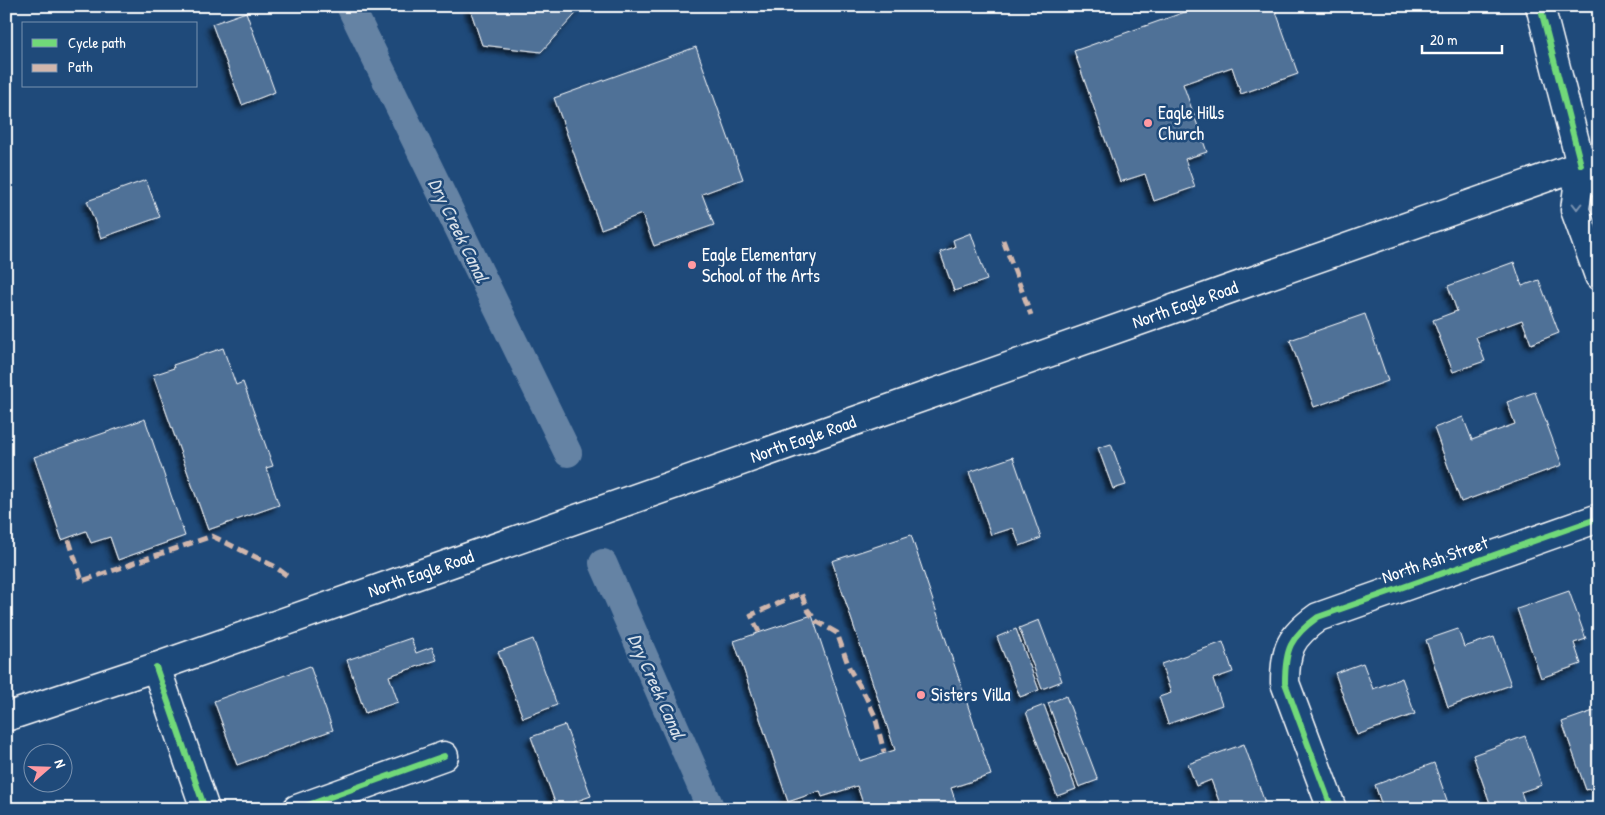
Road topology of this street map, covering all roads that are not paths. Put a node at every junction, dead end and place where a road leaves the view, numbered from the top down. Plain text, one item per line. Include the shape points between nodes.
1 (1540, 6) edge
2 (1593, 168) edge
3 (1599, 276) edge
4 (1599, 518) edge
5 (156, 667) junction
6 (6, 718) edge
7 (444, 756) dead end
8 (205, 809) edge
9 (297, 809) edge
10 (1332, 809) edge

1 - 2 main road
2 -> 3 main road via 1575,210
2 - 5 main road, North Eagle Road
4 - 10 main road, North Ash Street via 1318,617 1301,629 1291,644 1285,664 1285,683
5 - 6 main road, North Eagle Road
5 - 8 main road
7 - 9 main road

